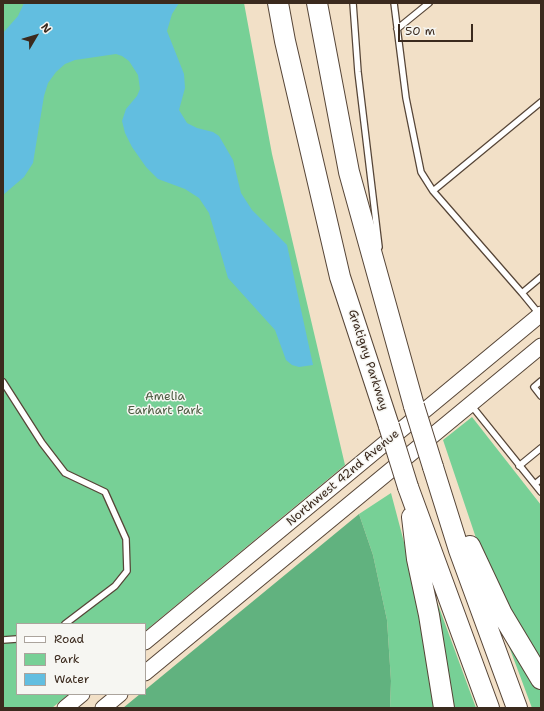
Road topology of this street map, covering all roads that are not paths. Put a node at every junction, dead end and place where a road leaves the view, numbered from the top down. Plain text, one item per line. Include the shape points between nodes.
1 (278, 3) edge
2 (316, 3) edge
3 (353, 3) edge
4 (394, 3) edge
5 (429, 3) edge
6 (397, 30) junction
7 (541, 102) edge
8 (433, 191) junction
9 (379, 253) dead end
10 (380, 260) dead end
11 (541, 277) edge
12 (522, 293) junction
13 (383, 297) junction
14 (540, 315) edge
15 (541, 346) edge
16 (541, 381) edge
17 (3, 382) edge
18 (541, 396) edge
19 (470, 404) junction
20 (541, 448) edge
21 (519, 466) junction
22 (433, 467) junction
23 (541, 479) edge
24 (535, 484) junction
25 (408, 488) junction
26 (541, 492) edge
27 (66, 623) edge
28 (16, 639) edge
29 (3, 640) edge
30 (146, 641) edge
31 (146, 672) edge
32 (541, 679) edge
33 (81, 695) edge
34 (119, 695) edge
35 (65, 708) edge
36 (103, 708) edge
37 (444, 708) edge
38 (489, 708) edge
39 (517, 708) edge

1 - 25 highway, Gratigny Parkway, bridge via 340,277
2 - 13 highway via 349,172
3 - 9 lane via 358,72 376,209
4 - 6 lane
5 - 6 lane
6 - 8 lane via 406,98 419,163
7 - 8 lane
8 - 12 lane
10 - 13 lane
11 - 12 lane
12 - 14 lane
13 - 22 highway, bridge
14 - 30 main road, Northwest 42nd Avenue
15 - 19 main road, Northwest 42nd Avenue
16 - 18 lane via 534,387
17 - 27 lane via 64,472 105,492 126,539 127,571 115,586
19 - 21 lane
19 - 31 main road, Northwest 42nd Avenue
20 - 21 lane
21 - 24 lane
22 - 32 highway via 502,614
22 - 39 highway via 459,550
23 - 24 lane
24 - 26 lane
25 - 37 highway via 417,559
25 - 38 highway, Gratigny Parkway
28 - 29 lane
33 - 35 main road
34 - 36 main road

